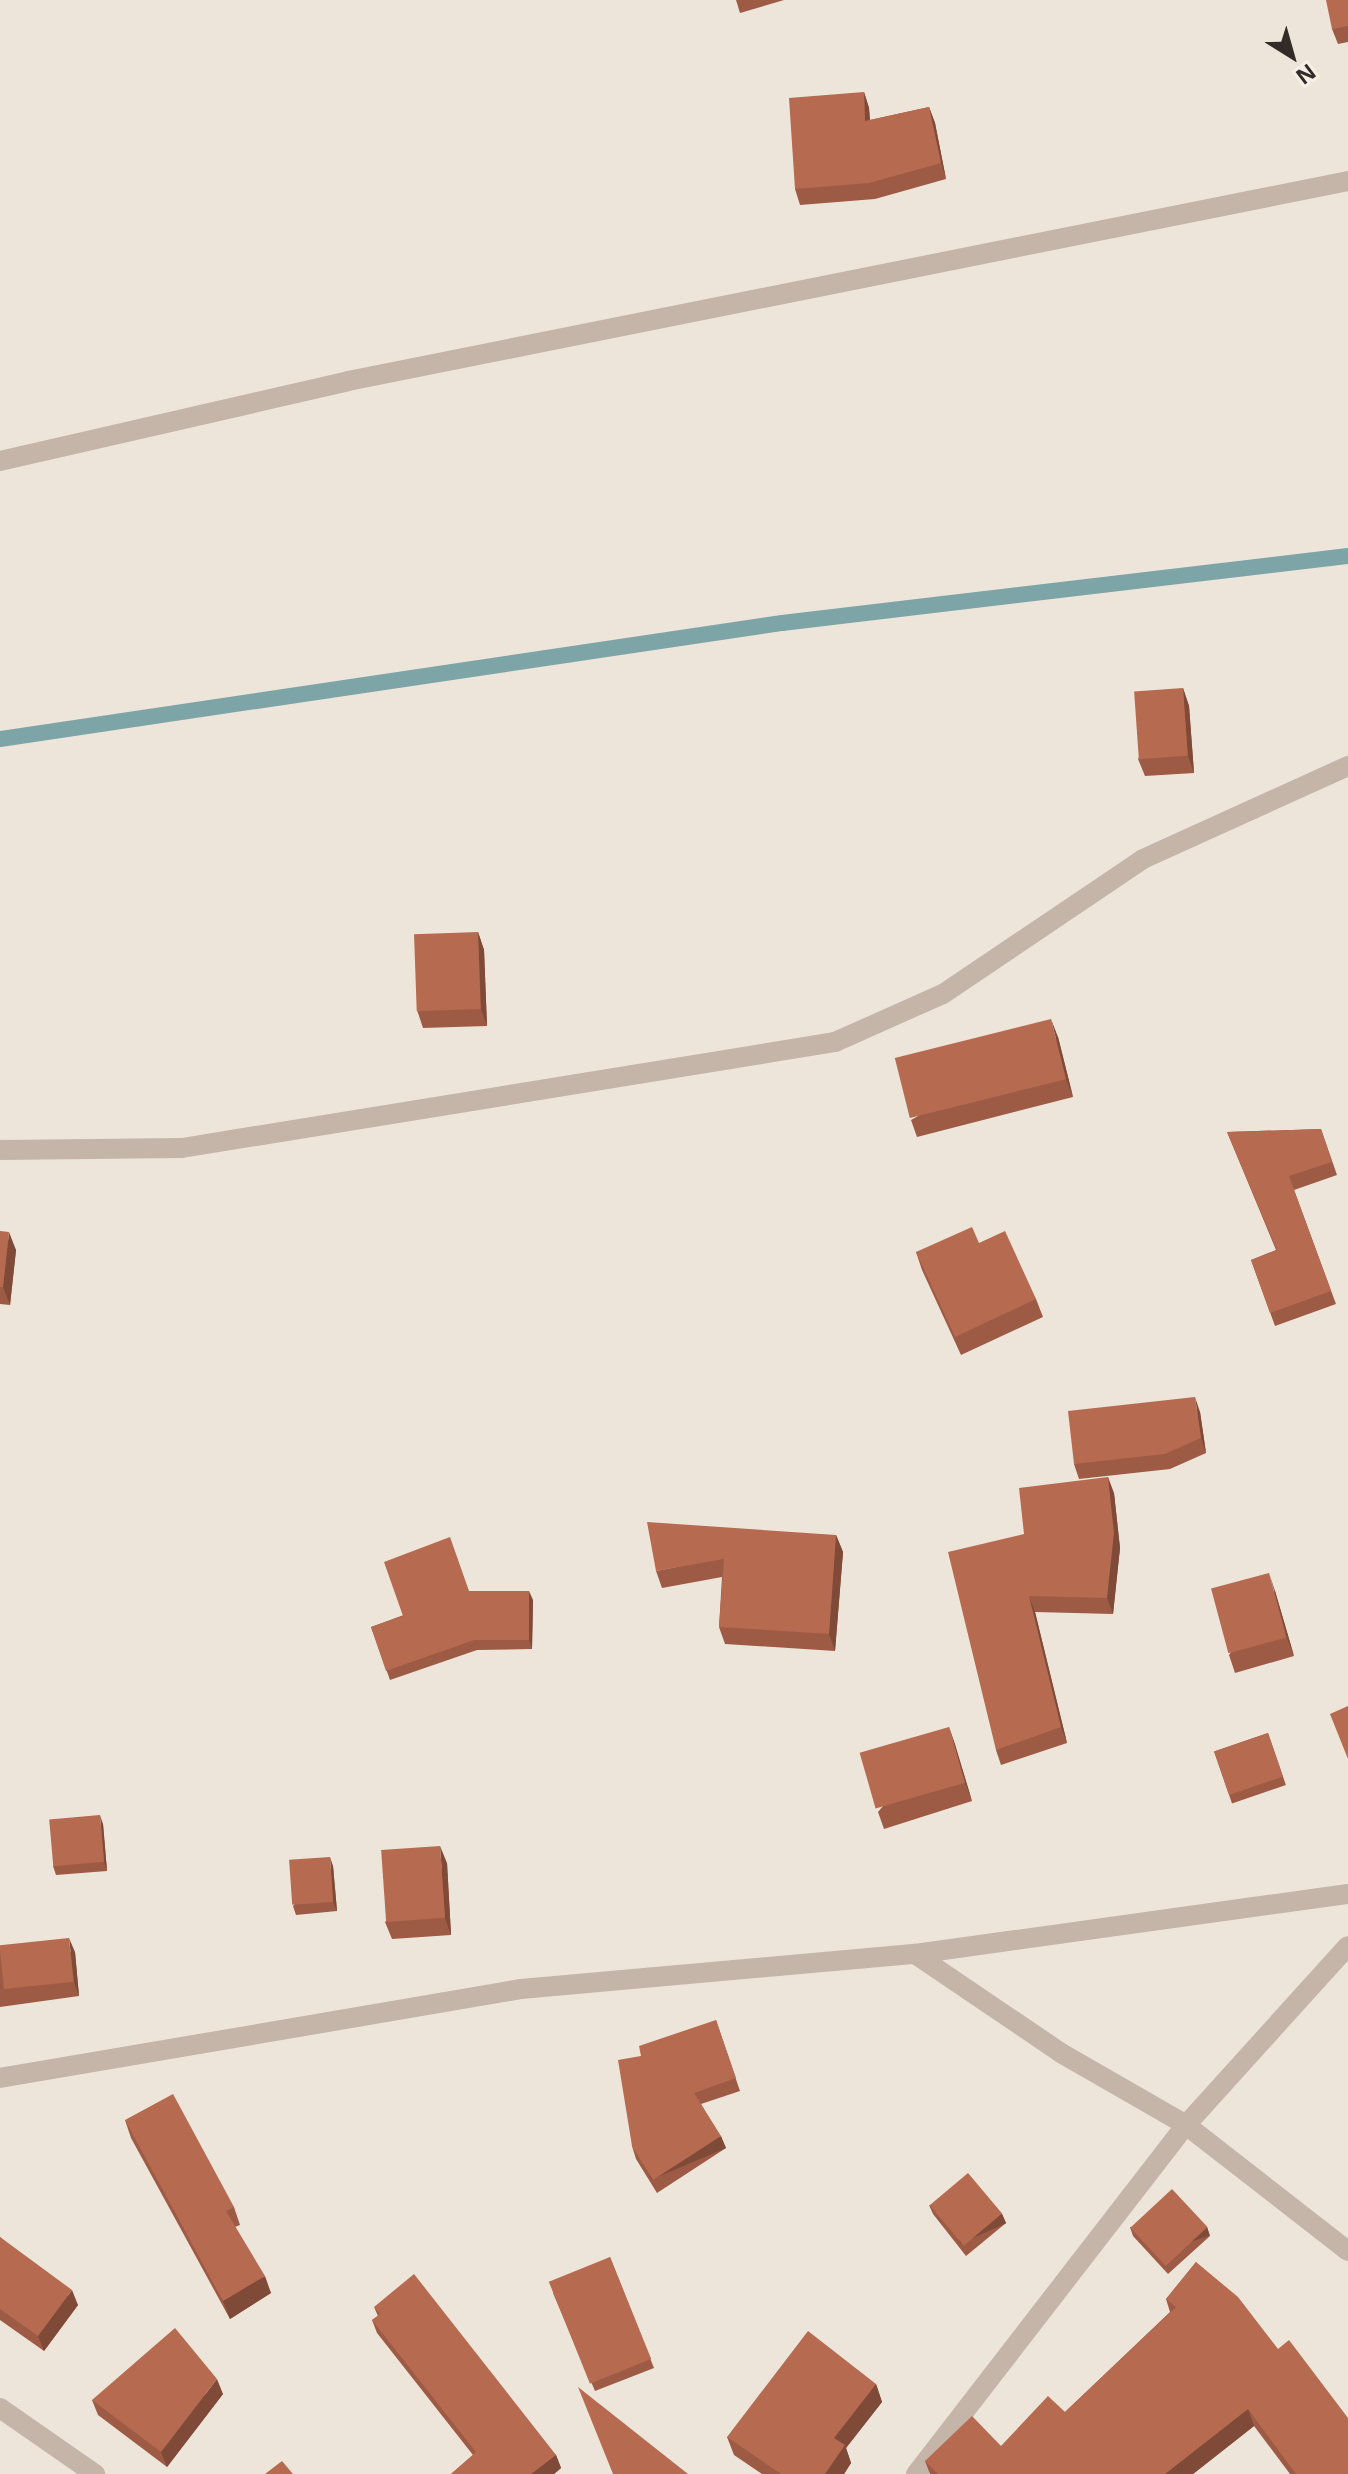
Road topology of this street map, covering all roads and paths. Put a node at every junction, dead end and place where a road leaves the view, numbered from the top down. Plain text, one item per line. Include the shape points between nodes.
1 (1348, 181) edge
2 (0, 461) edge
3 (1348, 766) edge
4 (0, 1150) edge
5 (1348, 1894) edge
6 (1348, 1946) edge
7 (915, 1954) junction
8 (0, 2078) edge
9 (1186, 2125) junction
10 (1348, 2251) edge
11 (0, 2408) edge
12 (95, 2474) edge
13 (916, 2474) edge

1 - 2 street via 348,381
3 - 4 street via 1143,859 943,994 835,1042 182,1148
5 - 7 street
6 - 9 street
7 - 8 street via 521,1989
7 - 9 street via 1061,2053
9 - 10 street
9 - 13 street
11 - 12 street

